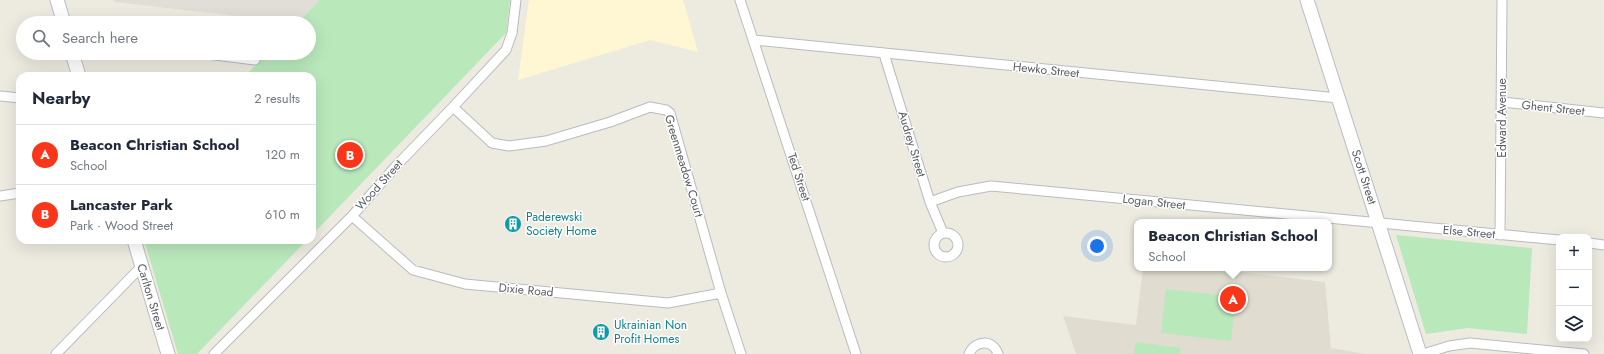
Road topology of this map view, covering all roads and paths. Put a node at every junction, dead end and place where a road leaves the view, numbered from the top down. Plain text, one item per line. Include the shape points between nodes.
1 (57, 0) edge
2 (516, 0) edge
3 (740, 0) edge
4 (1307, 0) edge
5 (1502, 0) edge
6 (62, 16) edge
7 (754, 40) junction
8 (884, 54) junction
9 (74, 60) edge
10 (78, 72) edge
11 (0, 96) edge
12 (16, 98) edge
13 (1338, 98) junction
14 (1502, 102) junction
15 (454, 107) junction
16 (1604, 113) edge
17 (16, 194) edge
18 (0, 196) edge
19 (930, 202) junction
20 (352, 216) junction
21 (1328, 219) edge
22 (1332, 219) edge
23 (1379, 224) junction
24 (942, 233) dead end
25 (1500, 235) junction
26 (1556, 240) edge
27 (1592, 243) edge
28 (135, 244) edge
29 (1604, 245) edge
30 (142, 266) junction
31 (721, 293) junction
32 (56, 354) edge
33 (168, 354) edge
34 (214, 354) edge
35 (741, 354) edge
36 (856, 354) edge
37 (969, 354) edge
38 (998, 354) edge
39 (1421, 354) edge
40 (1584, 354) edge

1 - 6 main road
2 - 15 street, Wood Street via 512,33 506,50
3 - 7 street, Ted Street
4 - 13 main road, Scott Street
5 - 14 street, Edward Avenue
7 - 8 street, Hewko Street
7 - 36 street, Ted Street
8 - 13 street, Hewko Street
8 - 19 street, Audrey Street
9 - 10 main road
11 - 12 street
13 - 23 main road, Scott Street
14 - 16 street, Ghent Street
14 - 25 street, Edward Avenue
15 - 20 street, Wood Street via 396,166
15 - 31 street, Greenmeadow Court via 492,143 509,146 546,141 650,107 666,110 670,113
17 - 18 street
19 - 21 street, Logan Street via 958,192 991,186
19 - 24 street, Audrey Street
20 - 31 street, Dixie Road via 413,270 465,284 668,303
20 - 34 street, Wood Street
22 - 23 street, Logan Street
23 - 25 street, Else Street
23 - 39 main road, Scott Street
25 - 26 street, Else Street
27 - 29 street
28 - 30 main road, Carlton Street
30 - 32 street
30 - 33 main road, Carlton Street
31 - 35 street, Greenmeadow Court
37 - 38 street via 972,348 981,343 991,344
39 - 40 street via 1470,343

